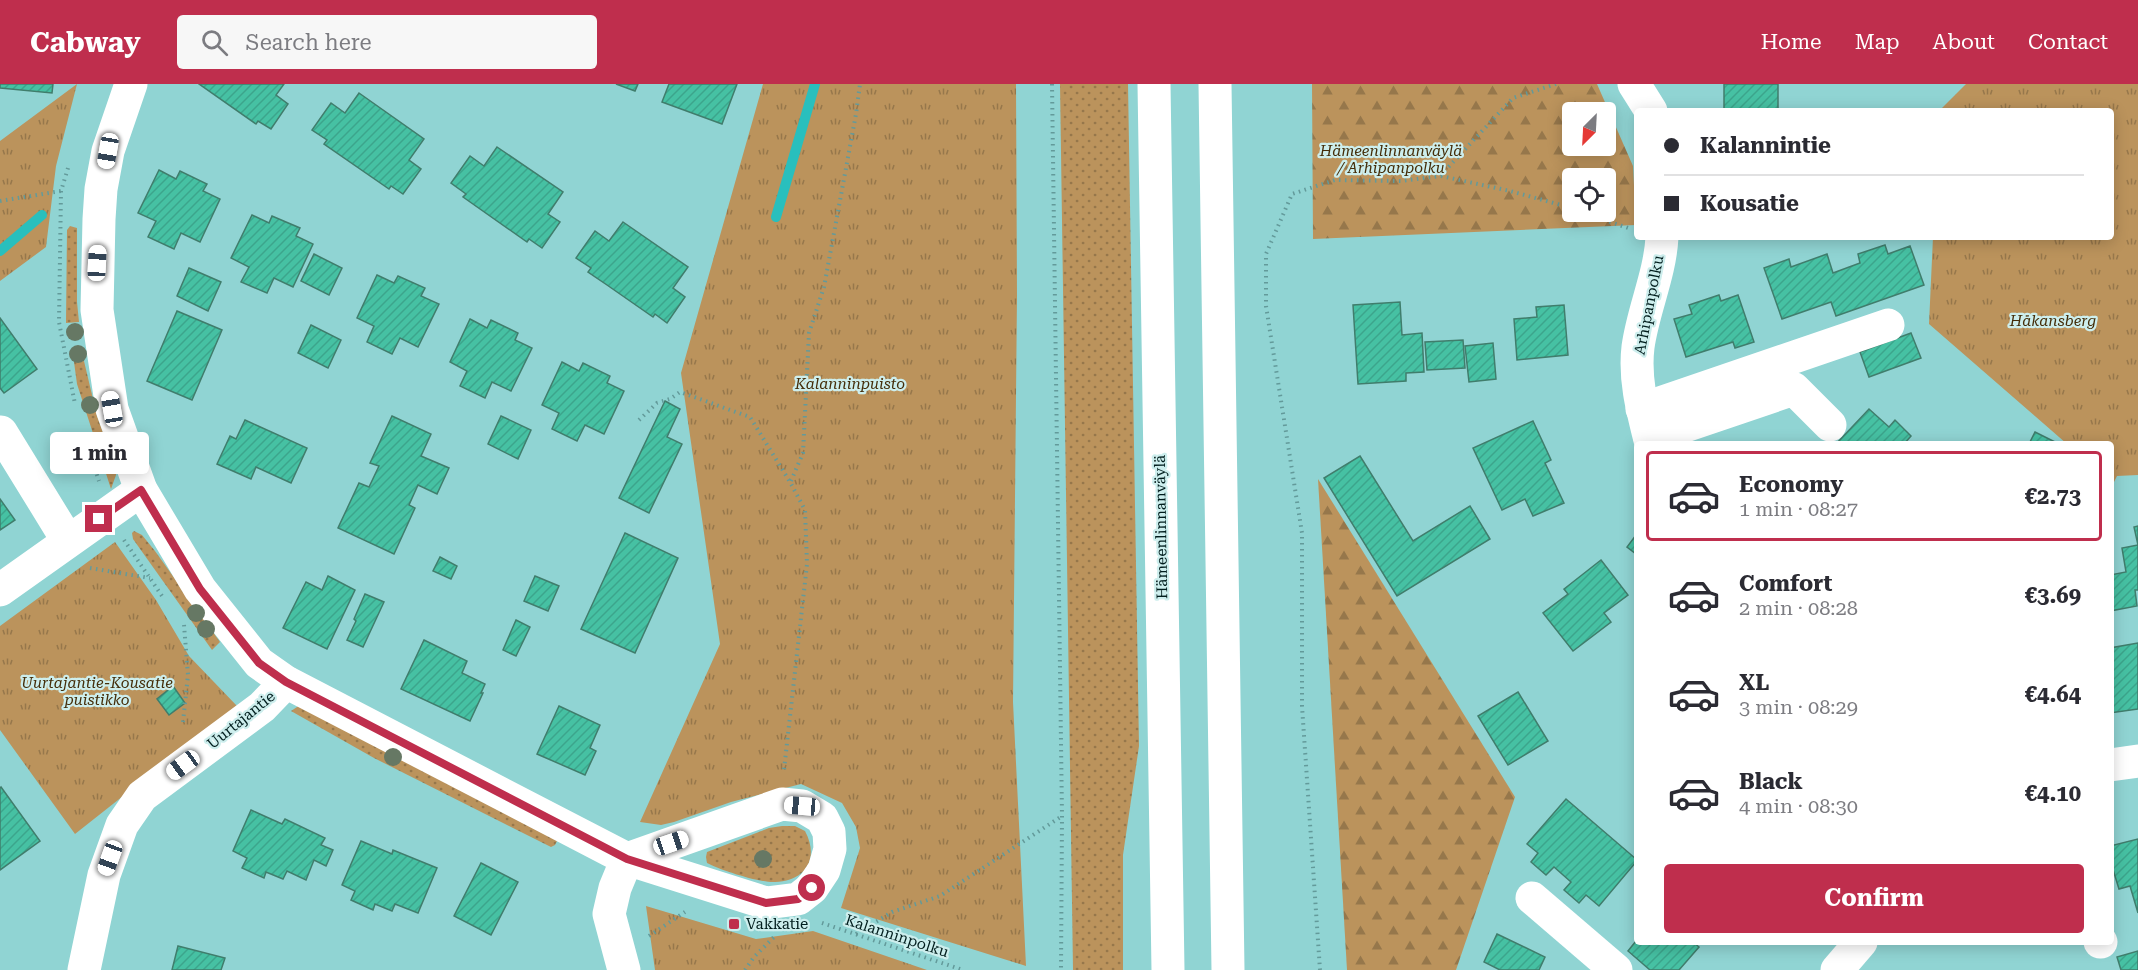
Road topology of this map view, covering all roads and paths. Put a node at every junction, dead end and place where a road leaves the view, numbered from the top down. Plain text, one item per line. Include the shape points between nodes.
1 (131, 84) edge
2 (860, 84) edge
3 (1052, 84) edge
4 (1154, 84) edge
5 (1215, 84) edge
6 (1556, 84) edge
7 (1634, 84) edge
8 (1649, 108) edge
9 (70, 161) dead end
10 (1440, 176) junction
11 (61, 191) junction
12 (0, 201) edge
13 (1562, 205) edge
14 (1610, 222) edge
15 (1634, 230) edge
16 (1662, 240) edge
17 (1888, 325) dead end
18 (78, 414) dead end
19 (639, 420) dead end
20 (1830, 425) dead end
21 (1647, 430) edge
22 (1, 432) edge
23 (91, 456) dead end
24 (790, 482) junction
25 (141, 490) junction
26 (110, 511) junction
27 (68, 541) junction
28 (88, 567) dead end
29 (151, 578) junction
30 (0, 590) edge
31 (163, 598) dead end
32 (176, 616) dead end
33 (184, 625) junction
34 (190, 634) dead end
35 (286, 682) junction
36 (182, 728) dead end
37 (2138, 761) edge
38 (2114, 764) edge
39 (782, 804) junction
40 (1062, 816) junction
41 (627, 859) junction
42 (1532, 898) dead end
43 (678, 907) dead end
44 (805, 912) junction
45 (823, 925) junction
46 (856, 934) junction
47 (775, 936) dead end
48 (1858, 945) edge
49 (623, 967) edge
50 (84, 970) edge
51 (745, 970) edge
52 (963, 970) edge
53 (1060, 970) edge
54 (1168, 970) edge
55 (1228, 970) edge
56 (1320, 970) edge
57 (1616, 970) edge
58 (1837, 970) edge

1 - 25 main road via 108,151 101,189 97,310 112,409
2 - 24 path via 824,287 809,333 803,453
3 - 40 path
4 - 54 main road, Hämeenlinnanväylä
5 - 55 main road
6 - 10 path via 1512,98
7 - 8 main road
9 - 11 path
10 - 13 path
10 - 56 path via 1401,181 1335,180 1292,194 1266,254 1266,306 1302,533 1302,706
11 - 12 path
11 - 18 path via 59,322
14 - 15 path
16 - 21 main road, Arhipanpolku via 1638,347 1638,377
17 - 21 main road
19 - 24 path via 657,403 680,392 750,417
20 - 21 main road via 1794,389
22 - 27 main road
23 - 26 path
24 - 39 path via 805,510 807,564
25 - 26 main road
25 - 35 main road via 200,589 259,663
26 - 27 main road
26 - 29 path via 123,539
27 - 30 main road
28 - 29 path
29 - 31 path
32 - 33 path
33 - 34 path
33 - 36 path via 188,675
35 - 41 main road
35 - 50 main road, Uurtajantie via 262,707 142,796 122,825 104,875
37 - 38 main road
39 - 41 main road
39 - 44 main road via 802,806 822,818 829,832 830,849 824,870 812,888
40 - 46 path via 940,896 892,912
40 - 53 path
41 - 44 main road
41 - 49 main road via 609,914
42 - 57 main road
43 - 49 path via 688,910 658,928
44 - 45 path, Kalanninpolku
44 - 45 path
45 - 46 path, Kalanninpolku
46 - 52 path, Kalanninpolku
47 - 51 path
48 - 58 main road

